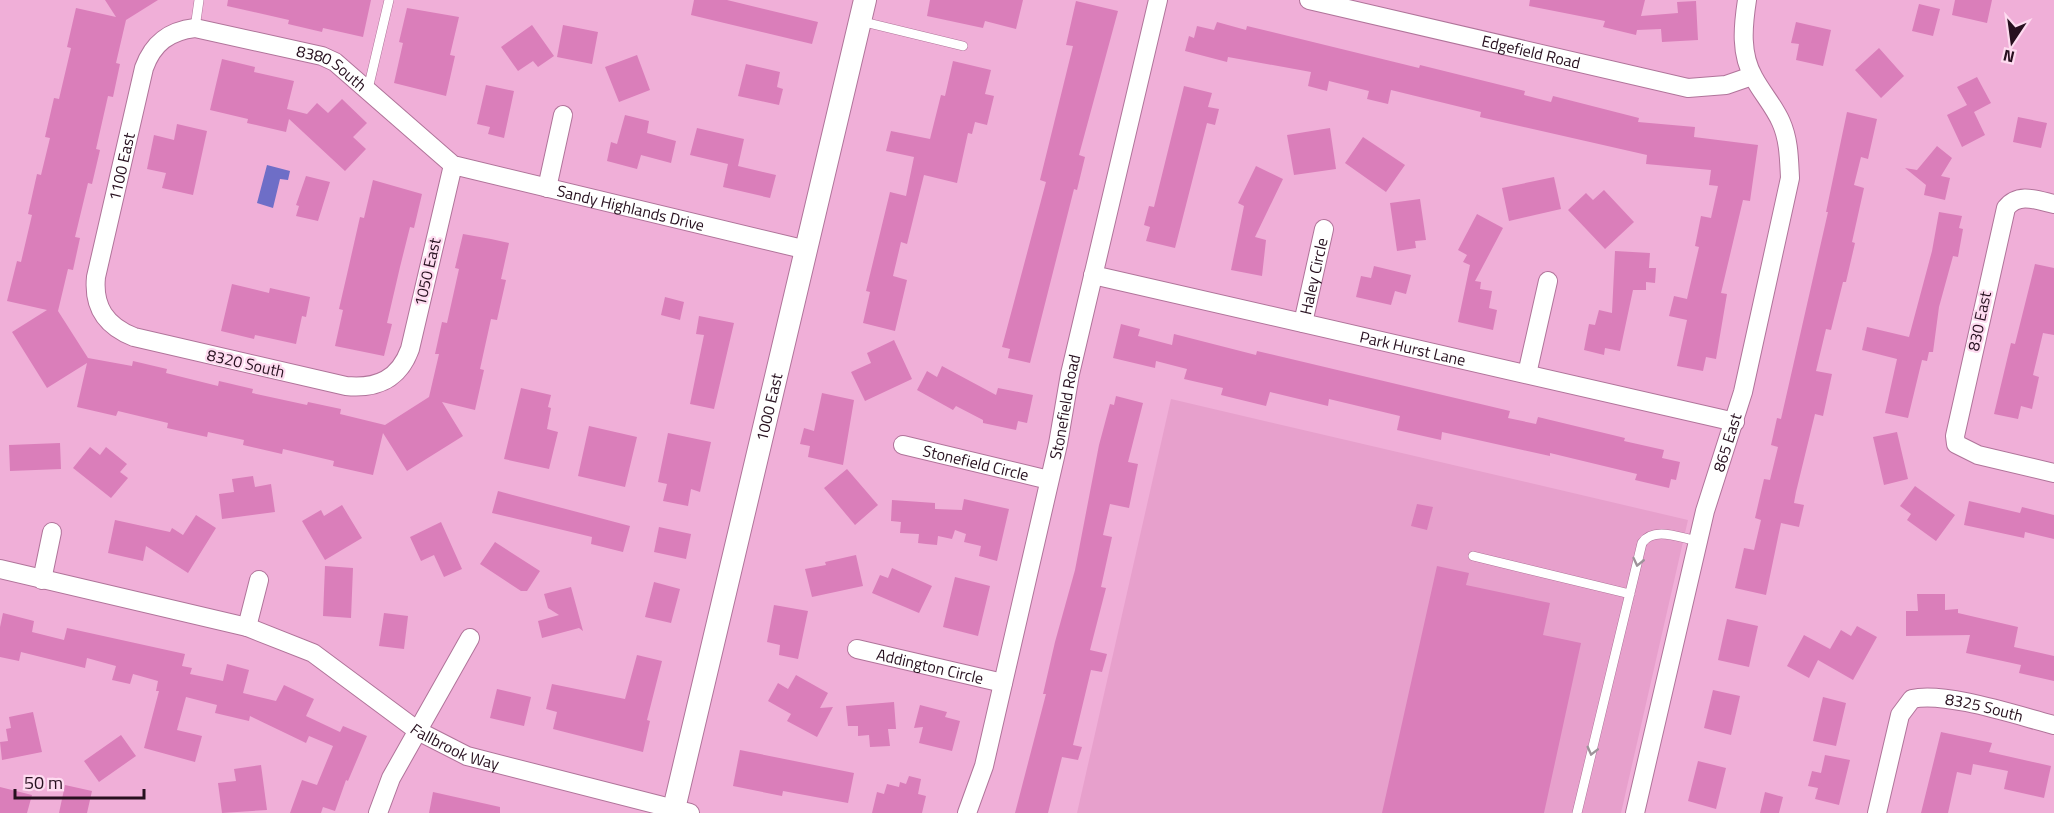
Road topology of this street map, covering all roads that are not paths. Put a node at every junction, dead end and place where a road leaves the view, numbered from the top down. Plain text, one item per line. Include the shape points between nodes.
1 (199, 0) edge
2 (389, 0) edge
3 (1158, 0) edge
4 (1309, 0) edge
5 (1747, 0) edge
6 (862, 11) edge
7 (187, 29) junction
8 (963, 46) dead end
9 (1752, 76) junction
10 (368, 89) junction
11 (563, 115) dead end
12 (453, 165) junction
13 (547, 188) junction
14 (2054, 204) edge
15 (1324, 229) dead end
16 (807, 250) junction
17 (1093, 275) junction
18 (1548, 281) dead end
19 (102, 316) joint
20 (1304, 323) junction
21 (1527, 374) junction
22 (395, 376) joint
23 (1735, 422) junction
24 (903, 445) dead end
25 (2054, 473) edge
26 (1049, 480) junction
27 (52, 532) dead end
28 (1698, 541) junction
29 (1473, 556) dead end
30 (0, 569) edge
31 (42, 580) junction
32 (259, 580) dead end
33 (1630, 594) junction
34 (247, 627) junction
35 (470, 638) dead end
36 (857, 649) dead end
37 (1003, 683) junction
38 (2054, 725) edge
39 (418, 730) junction
40 (679, 812) edge
41 (378, 813) edge
42 (967, 813) edge
43 (1577, 813) edge
44 (1635, 813) edge
45 (1877, 813) edge

1 - 7 lane
2 - 10 lane
3 - 17 street, Stonefield Road
4 - 9 street, Edgefield Road via 1688,88 1726,85
5 - 9 street, 865 East via 1744,52
6 - 8 lane
6 - 16 street, 1000 East
7 - 10 street, 8380 South via 322,56 348,70
7 - 19 street, 1100 East via 156,45 144,68 96,277 94,291
9 - 23 street, 865 East via 1782,124 1789,150 1790,178
10 - 12 street, 8380 South
11 - 13 street
12 - 13 street, Sandy Highlands Drive
12 - 22 street, 1050 East via 410,349
13 - 16 street, Sandy Highlands Drive
14 - 25 street, 830 East via 2012,200 2000,225 1956,428 1956,444 1970,453
15 - 20 street, Haley Circle
16 - 40 street, 1000 East
17 - 20 street, Park Hurst Lane
17 - 26 street, Stonefield Road
18 - 21 street
19 - 22 street, 8320 South via 134,337 346,386 374,385
20 - 21 street, Park Hurst Lane
21 - 23 street, Park Hurst Lane
23 - 28 street, 865 East
24 - 26 street, Stonefield Circle
26 - 37 street, Stonefield Road
27 - 31 street
28 -> 33 lane via 1656,533 1647,537 1642,543
28 - 44 street, 865 East
29 - 33 lane
30 - 31 street, Fallbrook Way
31 - 34 street, Fallbrook Way
32 - 34 street
33 -> 43 lane
34 - 39 street, Fallbrook Way via 313,653
35 - 39 street
36 - 37 street, Addington Circle
37 - 42 street, Stonefield Road via 984,766
38 - 45 street, 8325 South via 1942,699 1912,699 1900,715
39 - 40 street, Fallbrook Way via 452,749 492,764
39 - 41 street via 391,778

